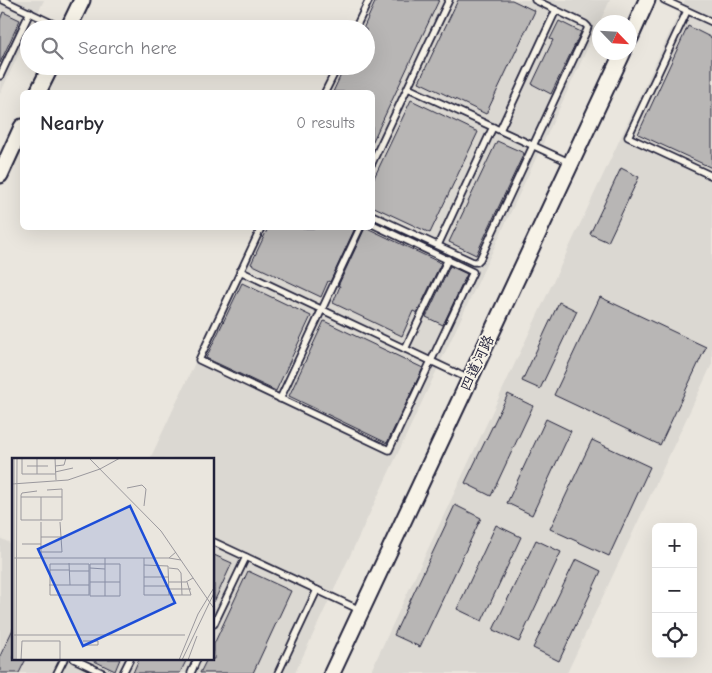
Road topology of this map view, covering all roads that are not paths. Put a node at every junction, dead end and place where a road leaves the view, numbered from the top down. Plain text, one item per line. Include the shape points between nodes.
1 (3, 0) edge
2 (82, 0) edge
3 (369, 0) edge
4 (449, 0) edge
5 (535, 0) edge
6 (647, 0) edge
7 (664, 0) edge
8 (0, 6) edge
9 (556, 10) junction
10 (687, 11) junction
11 (30, 12) junction
12 (26, 20) edge
13 (46, 20) edge
14 (72, 20) edge
15 (359, 20) edge
16 (637, 22) edge
17 (712, 22) edge
18 (20, 33) edge
19 (619, 60) edge
20 (46, 75) edge
21 (334, 75) edge
22 (0, 76) edge
23 (408, 88) junction
24 (39, 90) edge
25 (326, 90) edge
26 (493, 127) junction
27 (500, 130) junction
28 (20, 131) edge
29 (533, 145) junction
30 (375, 157) edge
31 (571, 163) junction
32 (0, 175) edge
33 (712, 176) edge
34 (375, 216) edge
35 (375, 225) edge
36 (260, 230) edge
37 (359, 230) edge
38 (438, 245) junction
39 (448, 259) junction
40 (240, 271) junction
41 (322, 310) junction
42 (405, 349) junction
43 (431, 361) junction
44 (470, 379) junction
45 (280, 398) junction
46 (215, 542) edge
47 (246, 556) junction
48 (317, 590) junction
49 (362, 610) junction
50 (215, 622) edge
51 (64, 660) edge
52 (76, 660) edge
53 (130, 660) edge
54 (197, 660) edge
55 (57, 673) edge
56 (102, 673) edge
57 (123, 673) edge
58 (191, 673) edge
59 (278, 673) edge
60 (332, 673) edge

1 - 8 lane
1 - 11 lane
2 - 14 street
3 - 15 lane
4 - 23 lane
5 - 9 lane
6 - 16 street
7 - 10 lane
9 - 27 lane
9 - 29 lane via 588,27
10 - 17 lane
10 - 33 lane via 628,137
11 - 12 lane
11 - 13 lane
18 - 22 lane
19 - 31 street, 四道河路
20 - 24 street
21 - 25 lane
23 - 26 lane
23 - 30 lane
26 - 27 lane
26 - 38 lane
27 - 29 lane
28 - 32 street
29 - 31 lane
29 - 38 lane via 477,262
31 - 44 street, 四道河路
34 - 38 lane
35 - 39 lane
36 - 40 lane
37 - 41 lane
39 - 42 lane
39 - 43 lane via 473,272
40 - 41 lane
40 - 45 lane via 199,360
41 - 42 lane
41 - 45 lane
42 - 43 lane
43 - 44 lane
43 - 45 lane via 389,450
44 - 49 street, 四道河路
46 - 47 lane
47 - 48 lane
47 - 50 lane
48 - 49 lane
48 - 59 lane
49 - 60 street, 四道河路
51 - 55 lane
52 - 56 lane
53 - 57 lane
54 - 58 lane

